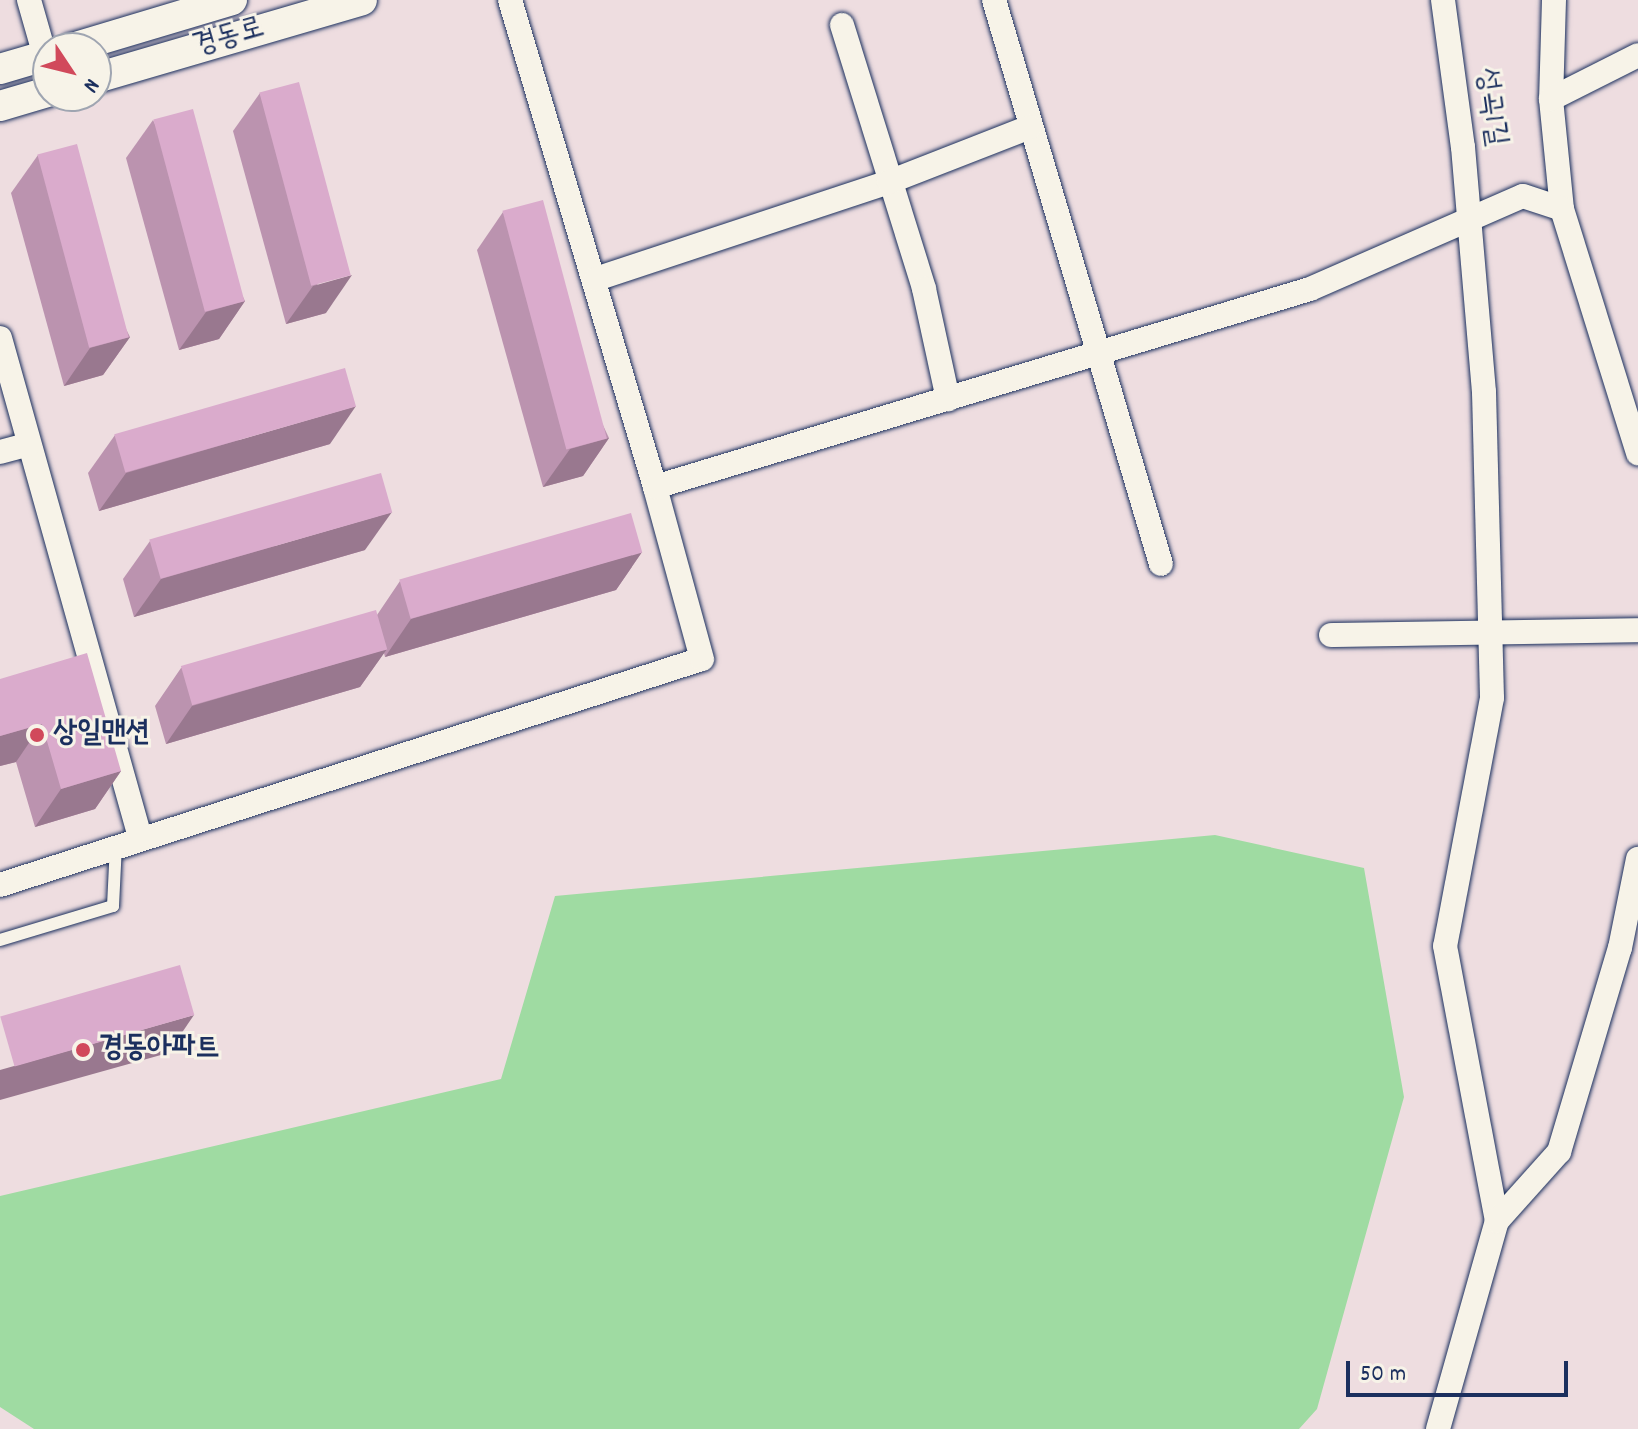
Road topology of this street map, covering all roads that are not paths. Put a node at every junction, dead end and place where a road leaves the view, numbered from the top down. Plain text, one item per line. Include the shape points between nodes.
1 (29, 0) edge
2 (232, 0) edge
3 (362, 0) edge
4 (510, 0) edge
5 (994, 0) edge
6 (1443, 0) edge
7 (1554, 0) edge
8 (842, 25) dead end
9 (45, 32) edge
10 (112, 36) edge
11 (1638, 55) edge
12 (32, 60) edge
13 (0, 69) edge
14 (112, 73) edge
15 (32, 97) edge
16 (1551, 99) junction
17 (0, 106) edge
18 (1030, 127) junction
19 (889, 182) junction
20 (1562, 209) junction
21 (1466, 223) junction
22 (596, 279) junction
23 (0, 338) edge
24 (1097, 354) junction
25 (948, 399) junction
26 (29, 444) junction
27 (0, 452) edge
28 (1638, 453) edge
29 (655, 487) junction
30 (1161, 564) dead end
31 (1638, 630) edge
32 (1331, 635) dead end
33 (1491, 635) junction
34 (140, 837) junction
35 (116, 845) junction
36 (1638, 859) edge
37 (0, 885) edge
38 (0, 940) edge
39 (1497, 1221) junction
40 (1438, 1429) edge

1 - 9 street
2 - 10 street, 경동로
3 - 14 street, 경동로
4 - 22 street
5 - 18 street
6 - 21 street, 성곡1길 via 1463,147
7 - 16 street
8 - 19 street
11 - 16 street
12 - 13 street, 경동로
15 - 17 street
16 - 20 street
18 - 19 street
18 - 24 street
19 - 22 street
19 - 25 street via 924,289
20 - 21 street via 1523,196
20 - 28 street
21 - 24 street via 1310,289
21 - 33 street, 성곡1길 via 1484,392
22 - 29 street
23 - 26 street
24 - 25 street
24 - 30 street
25 - 29 street
26 - 27 street
26 - 34 street
29 - 34 street via 702,659
31 - 33 street
32 - 33 street
33 - 39 street, 성곡1길 via 1492,698 1445,946
34 - 35 street
35 - 37 street
35 - 38 lane via 113,906
36 - 39 street via 1620,948 1559,1152
39 - 40 street

